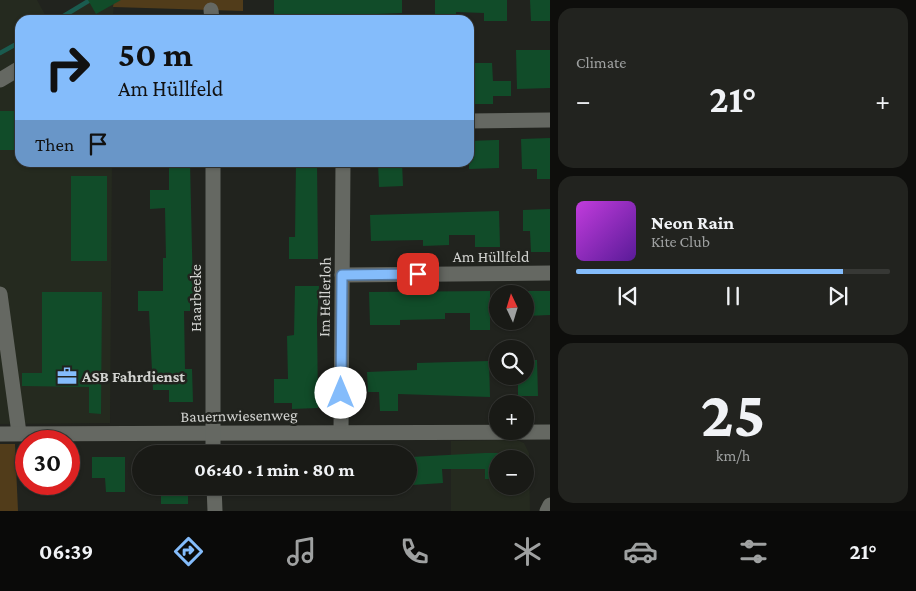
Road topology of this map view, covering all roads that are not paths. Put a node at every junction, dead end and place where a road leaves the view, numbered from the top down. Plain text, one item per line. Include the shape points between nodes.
1 (15, 71) edge
2 (0, 80) edge
3 (474, 120) edge
4 (550, 120) edge
5 (213, 167) edge
6 (343, 167) edge
7 (550, 273) edge
8 (342, 275) junction
9 (0, 294) edge
10 (19, 430) edge
11 (341, 432) junction
12 (550, 432) edge
13 (15, 433) edge
14 (80, 433) edge
15 (0, 434) edge
16 (212, 434) junction
17 (213, 445) edge
18 (215, 495) edge
19 (550, 504) edge
20 (216, 511) edge
21 (547, 511) edge

1 - 2 street
3 - 4 street
5 - 16 street, Haarbeeke
6 - 8 street, Im Hellerloh
7 - 8 street, Am Hüllfeld
8 - 11 street, Im Hellerloh
9 - 10 street
11 - 12 street, Bauernwiesenweg
11 - 16 street, Bauernwiesenweg
13 - 15 street, Bauernwiesenweg
14 - 16 street, Bauernwiesenweg
16 - 17 street, Haarbeeke
18 - 20 street
19 - 21 street

